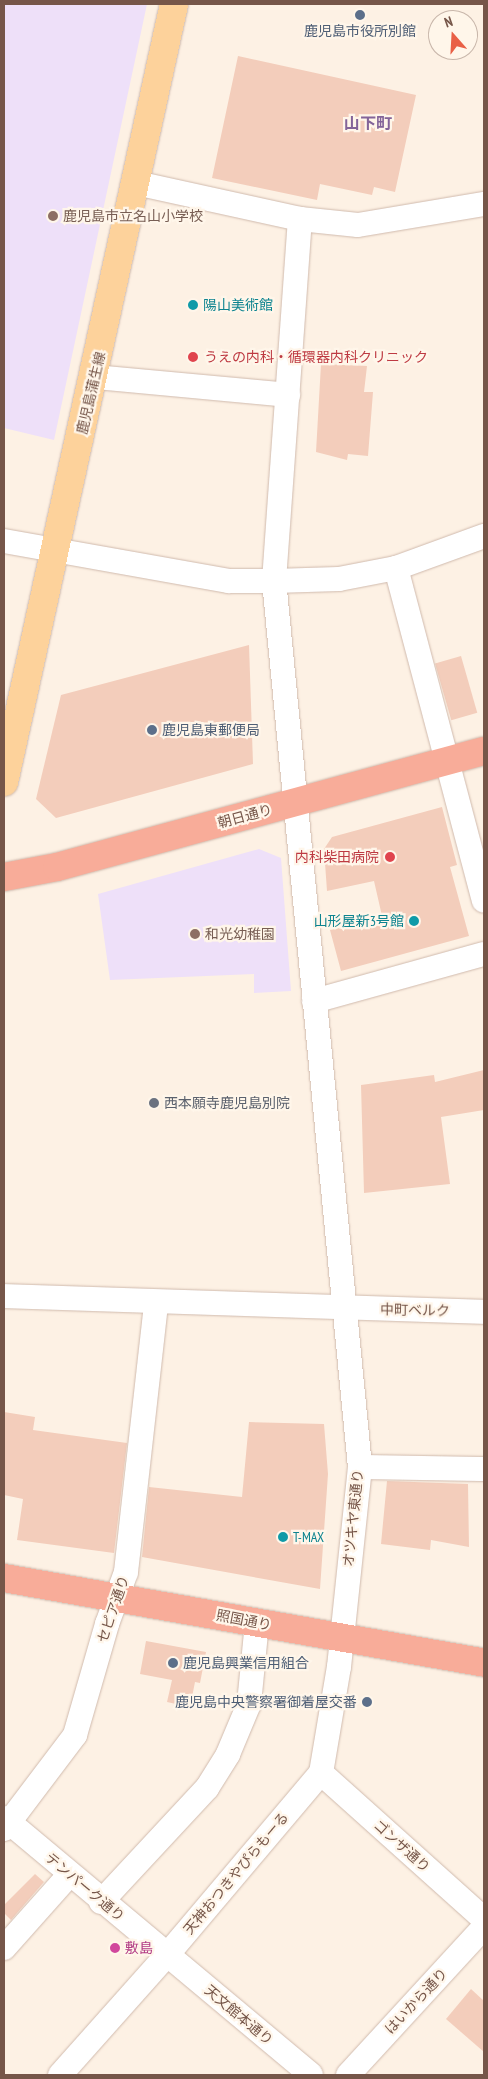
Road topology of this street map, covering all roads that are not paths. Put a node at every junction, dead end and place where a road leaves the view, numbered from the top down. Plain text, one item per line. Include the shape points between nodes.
1 (174, 4) edge
2 (136, 183) junction
3 (484, 204) edge
4 (300, 219) junction
5 (95, 378) junction
6 (288, 395) junction
7 (484, 536) edge
8 (4, 542) edge
9 (56, 554) junction
10 (396, 568) junction
11 (274, 582) junction
12 (484, 751) edge
13 (446, 761) junction
14 (4, 782) edge
15 (294, 803) junction
16 (4, 877) edge
17 (484, 901) edge
18 (484, 954) edge
19 (314, 1001) junction
20 (4, 1296) edge
21 (156, 1303) junction
22 (346, 1310) junction
23 (484, 1312) edge
24 (360, 1467) junction
25 (484, 1468) edge
26 (4, 1578) edge
27 (118, 1596) junction
28 (257, 1623) junction
29 (340, 1637) junction
30 (484, 1663) edge
31 (321, 1773) junction
32 (6, 1824) edge
33 (69, 1875) junction
34 (101, 1902) junction
35 (484, 1919) edge
36 (484, 1927) edge
37 (4, 1948) edge
38 (167, 1955) junction
39 (60, 2075) edge
40 (311, 2075) edge
41 (348, 2075) edge

1 - 2 main road, 鹿児島蒲生線
2 - 4 street
2 - 5 main road, 鹿児島蒲生線
3 - 4 street via 358,225
4 - 6 street, オツキヤ東通り
5 - 6 street
5 - 9 main road, 鹿児島蒲生線
6 - 11 street, オツキヤ東通り
7 - 10 street
8 - 9 street
9 - 11 street via 229,581
9 - 14 main road, 鹿児島蒲生線
10 - 11 street via 339,579
10 - 13 street
11 - 15 street, オツキヤ東通り
12 - 13 highway, 朝日通り
13 - 15 highway, 朝日通り
13 - 17 street
15 - 16 highway, 朝日通り
15 - 19 street, オツキヤ東通り
18 - 19 street
19 - 22 street, オツキヤ東通り
20 - 21 street, 中町ベルク
21 - 22 street, 中町ベルク
21 - 27 street, セピア通り via 126,1572
22 - 23 street, 中町ベルク
22 - 24 street, オツキヤ東通り
24 - 25 street
24 - 29 street, オツキヤ東通り
26 - 27 highway, 照国通り
27 - 28 highway, 照国通り
27 - 32 street, セピア通り via 75,1735
28 - 29 highway, 照国通り
28 - 34 street via 248,1704 228,1754 207,1788
29 - 30 highway, 照国通り
29 - 31 street
31 - 35 street, ゴンザ通り
31 - 38 street, 天神おつきやぴらもーる
32 - 33 street, テンパーク通り
33 - 34 street, テンパーク通り
33 - 37 street
34 - 38 street, テンパーク通り
36 - 41 street, はいから通り
38 - 39 street, 天神おつきやぴらもーる
38 - 40 street, 天文館本通り

